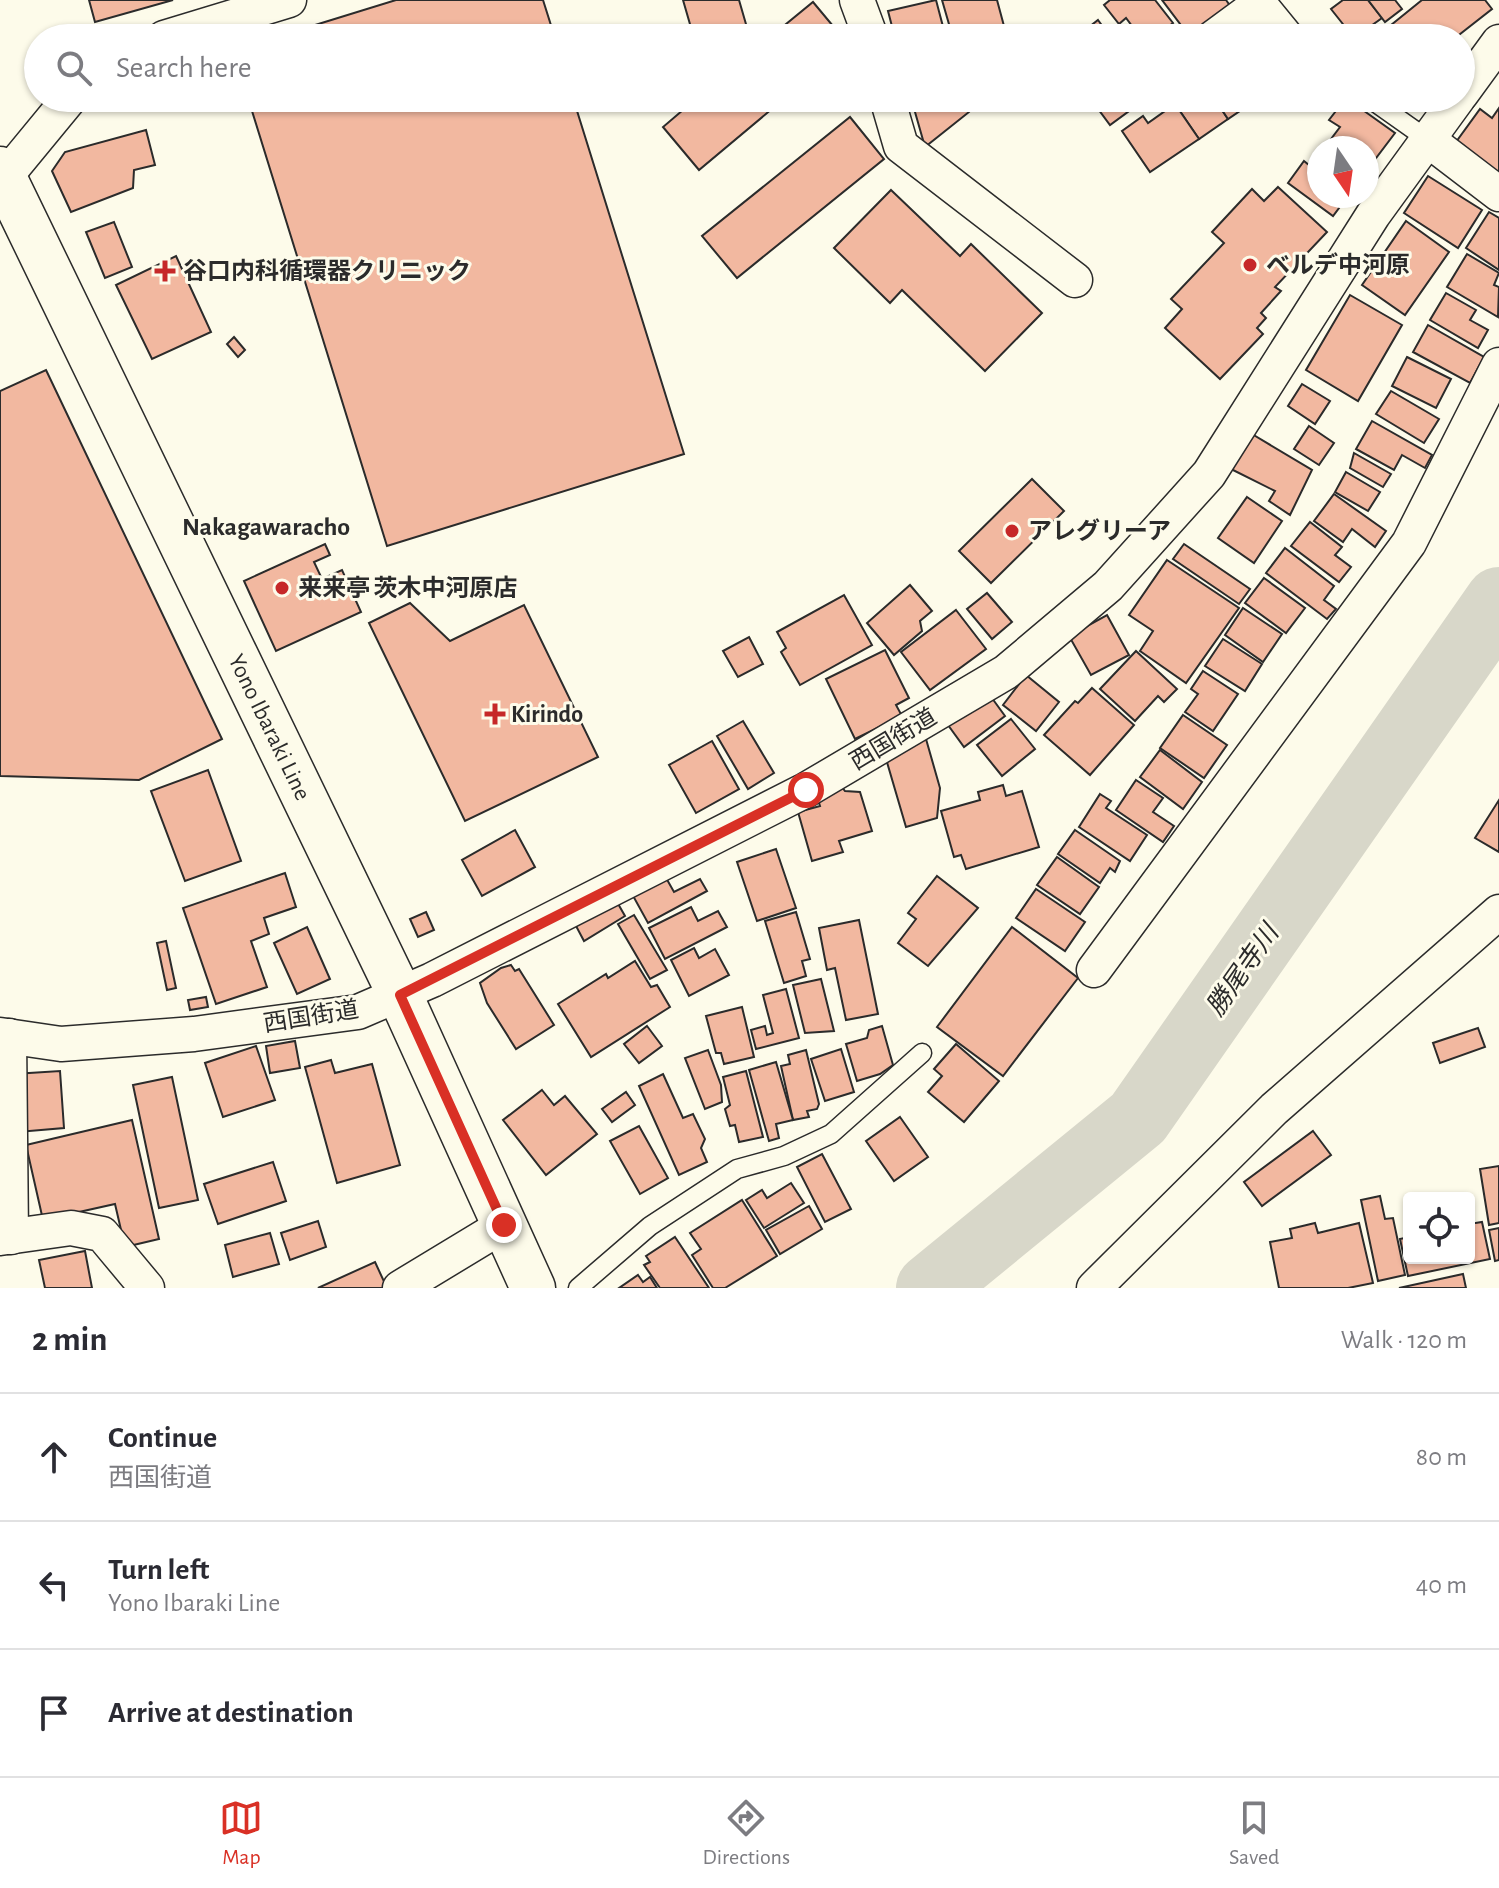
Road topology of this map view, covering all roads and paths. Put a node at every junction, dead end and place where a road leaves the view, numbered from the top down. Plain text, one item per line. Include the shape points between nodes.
1 (289, 0) edge
2 (857, 0) edge
3 (1258, 2) edge
4 (210, 24) edge
5 (866, 24) edge
6 (1230, 24) edge
7 (1276, 24) edge
8 (1495, 56) edge
9 (1475, 78) edge
10 (58, 112) edge
11 (891, 112) edge
12 (1389, 112) edge
13 (1447, 112) edge
14 (1427, 139) junction
15 (2, 177) edge
16 (1499, 194) edge
17 (1075, 280) dead end
18 (1499, 365) edge
19 (1499, 912) edge
20 (1094, 970) dead end
21 (400, 995) junction
22 (5, 1036) edge
23 (922, 1053) dead end
24 (504, 1225) junction
25 (5, 1237) edge
26 (147, 1288) edge
27 (400, 1288) edge
28 (533, 1288) edge
29 (578, 1288) edge
30 (1094, 1288) edge

1 - 4 street
2 - 5 street
3 - 6 street
3 - 7 street
8 - 9 street, 西国街道
10 - 15 street
11 - 17 street via 901,146
12 - 14 lane
13 - 14 street, 西国街道
14 - 16 street
14 - 21 street, 西国街道 via 1209,474 1108,586 1006,672 806,790
15 - 21 main road, Yono Ibaraki Line
18 - 20 street via 1409,543
19 - 30 street via 1274,1109
21 - 22 street, 西国街道 via 358,1012 194,1034 61,1044
21 - 24 main road, Yono Ibaraki Line
22 - 25 street
23 - 29 lane via 831,1134 784,1156 737,1169 650,1226
24 - 27 street
24 - 28 main road, Yono Ibaraki Line
25 - 26 street via 71,1228 102,1234

